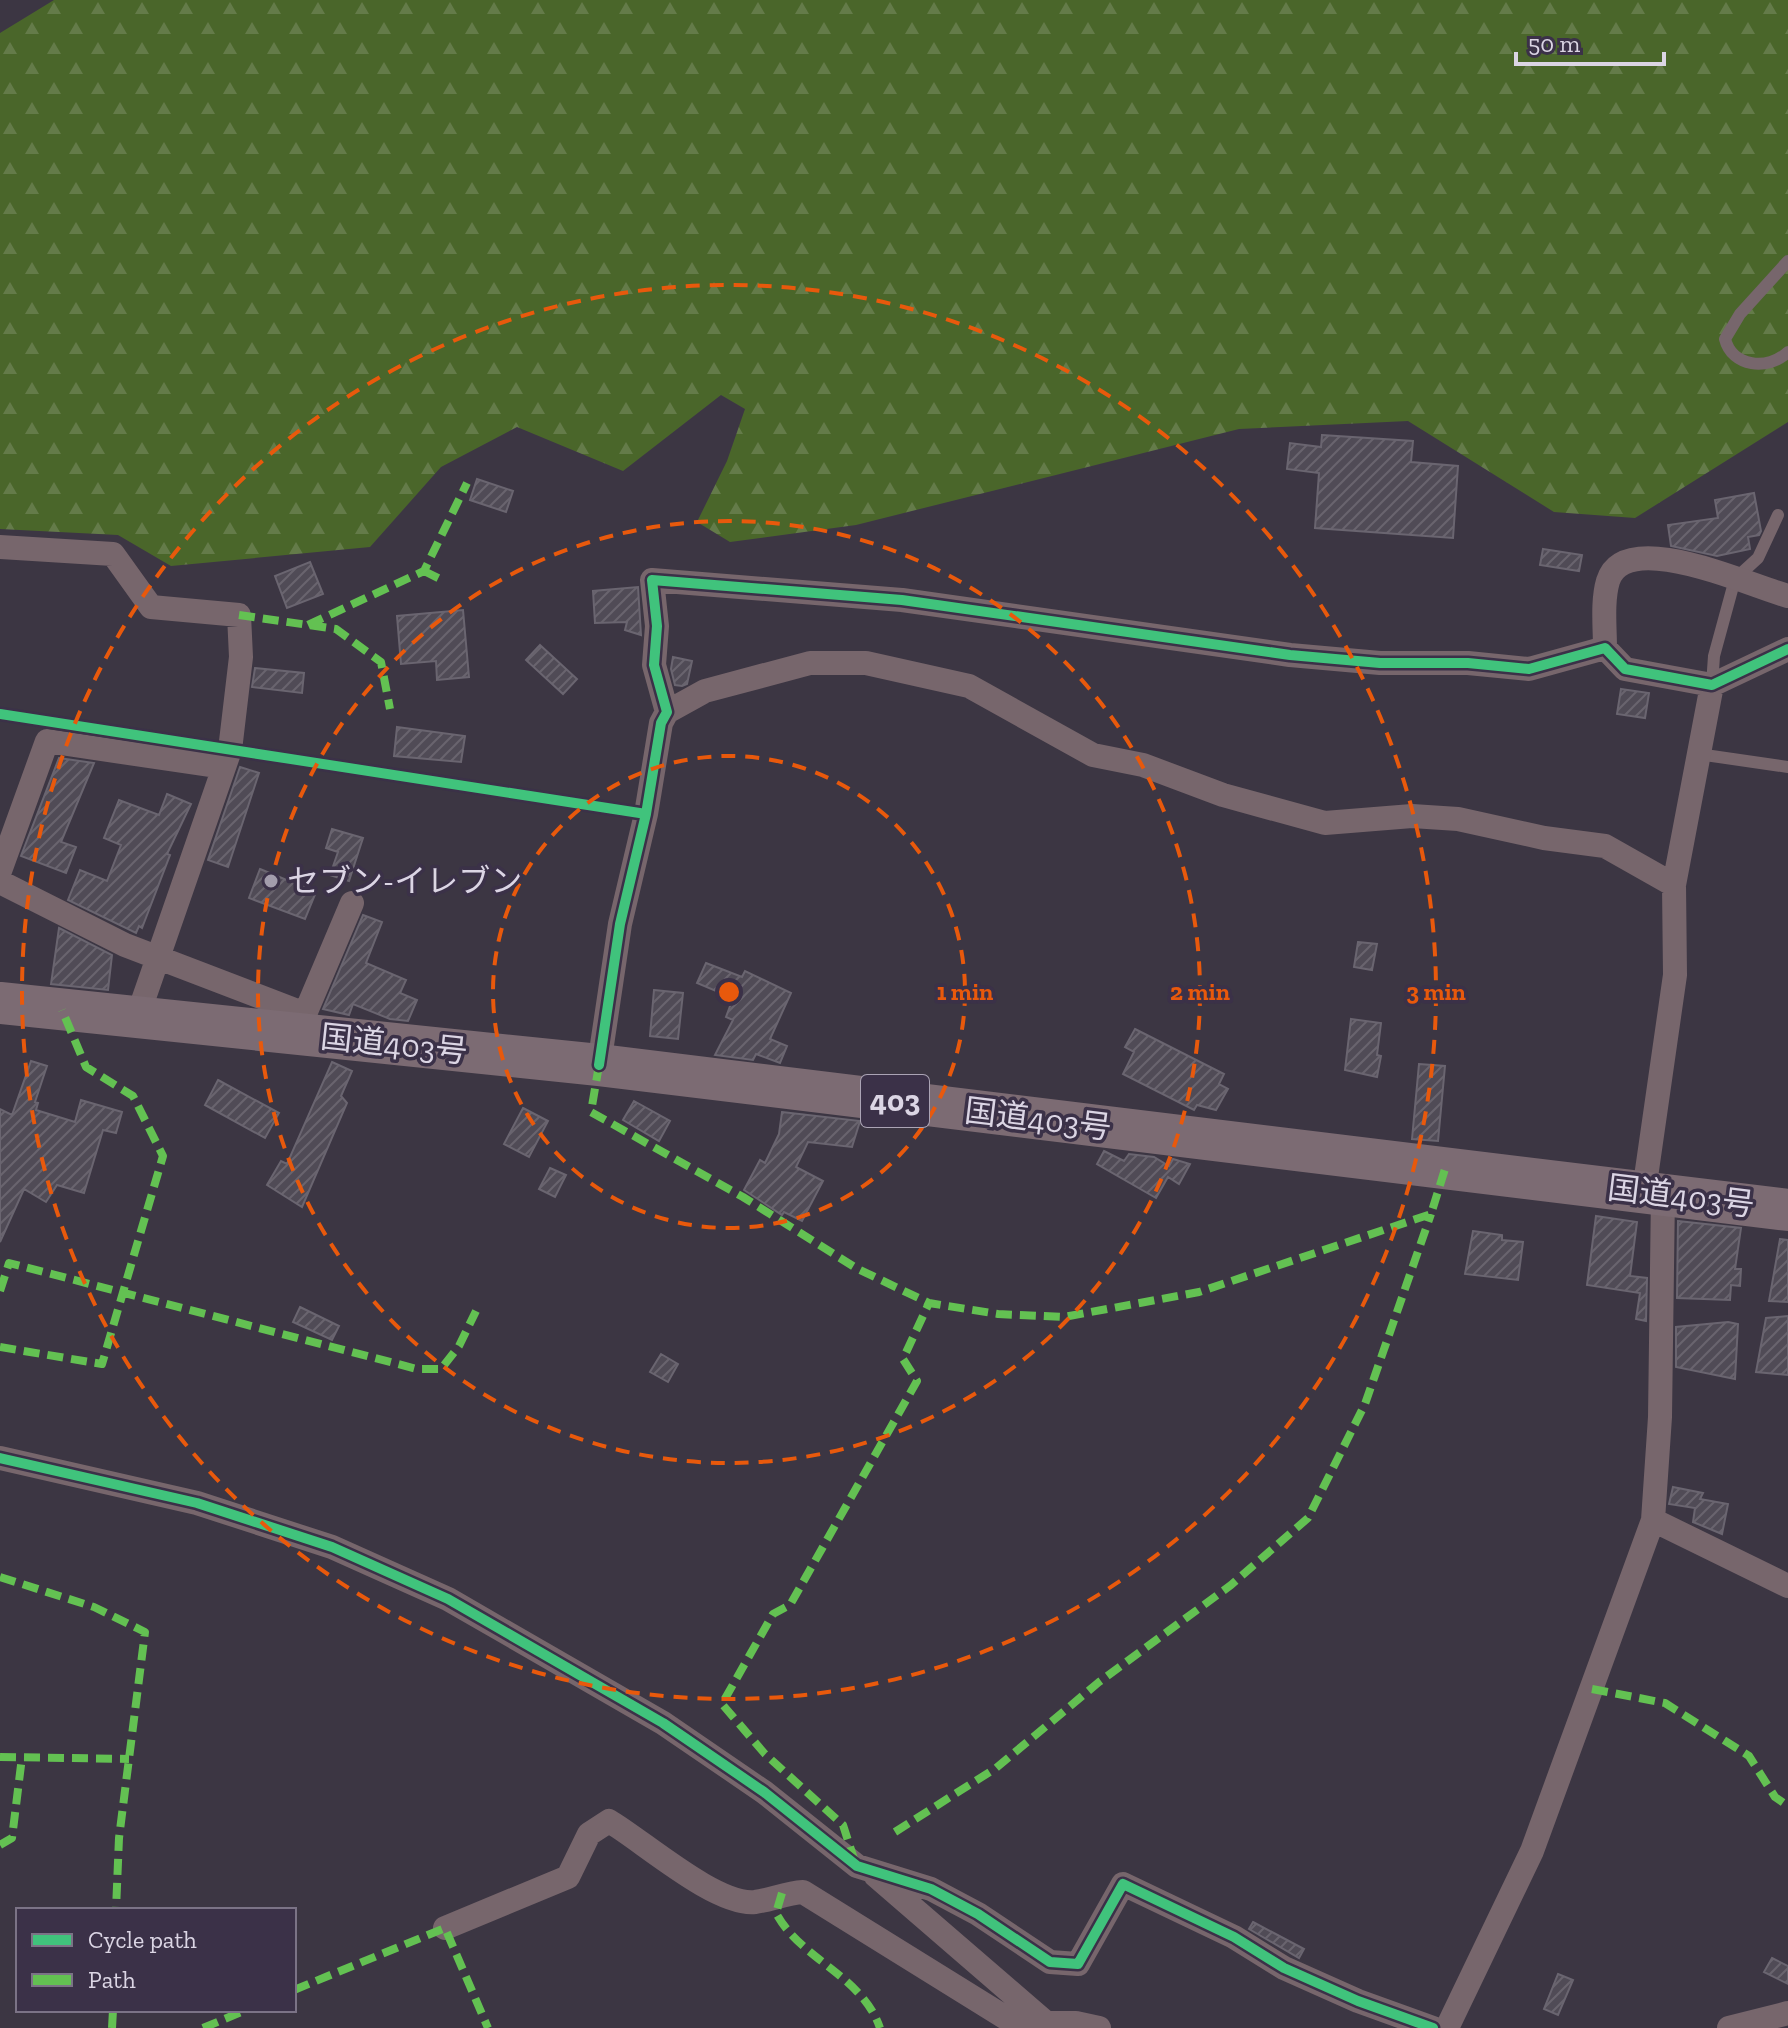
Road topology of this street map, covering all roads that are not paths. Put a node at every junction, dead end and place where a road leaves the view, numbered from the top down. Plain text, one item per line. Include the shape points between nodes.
1 (1788, 261) edge
2 (1788, 352) edge
3 (1778, 515) dead end
4 (0, 547) edge
5 (1735, 579) junction
6 (1788, 596) edge
7 (1605, 648) junction
8 (1788, 649) edge
9 (1712, 685) junction
10 (667, 712) junction
11 (1698, 754) junction
12 (223, 767) junction
13 (1788, 767) edge
14 (0, 871) edge
15 (0, 882) edge
16 (1674, 885) junction
17 (352, 903) dead end
18 (157, 957) junction
19 (0, 1003) edge
20 (137, 1018) junction
21 (303, 1024) junction
22 (599, 1065) junction
23 (1654, 1192) junction
24 (1788, 1210) edge
25 (0, 1458) edge
26 (1653, 1520) junction
27 (1788, 1586) edge
28 (869, 1869) junction
29 (445, 1928) dead end
30 (1788, 2013) edge
31 (1050, 2026) edge
32 (1099, 2028) edge
33 (1433, 2028) edge
34 (1447, 2028) edge
35 (1729, 2028) edge

1 - 2 lane via 1740,314 1725,339 1738,361 1759,364
3 - 5 lane via 1758,558
4 - 12 street via 113,554 151,607 239,615 241,657 230,750
5 - 6 street
5 - 7 street via 1721,571 1638,556 1624,560 1608,581
5 - 9 lane via 1714,656
7 - 9 street via 1625,669
7 - 10 street via 1529,669 1380,663 902,600 652,580 654,665
8 - 9 street
9 - 11 street
10 - 16 street via 705,691 810,663 879,665 969,686 1093,755 1143,765 1252,803 1325,823 1412,816 1458,819 1605,846
10 - 22 street via 620,924
11 - 13 lane
11 - 16 street
12 - 14 street via 47,741
12 - 18 street
15 - 18 street
16 - 23 street via 1675,975
17 - 21 street
18 - 20 street
18 - 21 street
19 - 20 highway, 国道403号 / 403
20 - 21 highway, 国道403号 / 403
21 - 22 highway, 国道403号 / 403
22 - 23 highway, 国道403号 / 403
23 - 24 highway, 国道403号 / 403
23 - 26 street via 1660,1417
25 - 28 street via 197,1503 332,1547 448,1599 663,1723 764,1792 857,1866
26 - 27 street
26 - 34 street via 1532,1851
28 - 31 street
28 - 33 street via 931,1889 1050,1962 1078,1964 1123,1884 1234,1937 1284,1968
29 - 31 street via 568,1877 589,1834 609,1821 718,1892 753,1902 803,1892 1014,2023
30 - 35 street
31 - 32 street via 1076,2023

